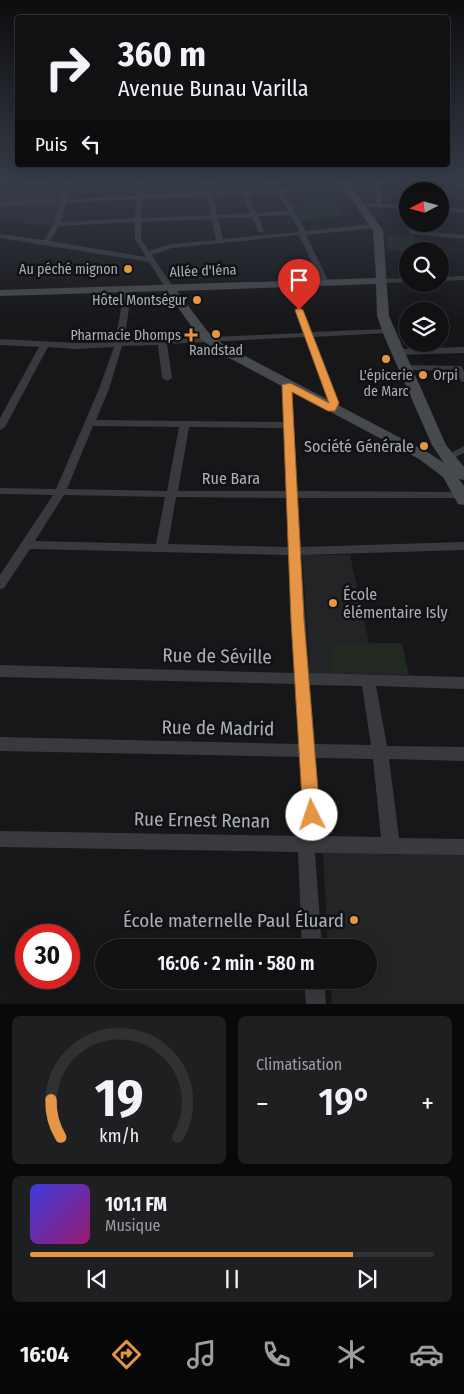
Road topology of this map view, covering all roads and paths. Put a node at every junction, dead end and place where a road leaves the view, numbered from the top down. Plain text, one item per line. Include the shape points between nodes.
1 (55, 228) edge
2 (139, 228) edge
3 (217, 228) edge
4 (260, 228) edge
5 (301, 228) edge
6 (352, 228) edge
7 (376, 228) edge
8 (261, 231) dead end
9 (300, 232) junction
10 (412, 232) edge
11 (431, 232) edge
12 (431, 232) edge
13 (0, 236) edge
14 (464, 237) edge
15 (48, 241) junction
16 (220, 241) junction
17 (101, 250) junction
18 (145, 251) junction
19 (464, 278) edge
20 (449, 279) edge
21 (399, 280) edge
22 (381, 281) junction
23 (325, 282) junction
24 (169, 287) junction
25 (128, 289) junction
26 (0, 293) edge
27 (299, 310) dead end
28 (388, 331) junction
29 (308, 335) junction
30 (208, 339) junction
31 (0, 342) edge
32 (162, 342) junction
33 (45, 344) junction
34 (119, 344) junction
35 (464, 350) edge
36 (397, 352) junction
37 (404, 368) junction
38 (166, 378) dead end
39 (464, 379) edge
40 (287, 385) junction
41 (332, 409) junction
42 (3, 417) edge
43 (89, 423) junction
44 (185, 424) junction
45 (288, 425) junction
46 (0, 426) edge
47 (464, 450) edge
48 (445, 455) junction
49 (424, 456) junction
50 (458, 476) edge
51 (0, 491) edge
52 (60, 493) junction
53 (172, 494) junction
54 (291, 494) junction
55 (463, 495) edge
56 (28, 545) junction
57 (464, 546) edge
58 (161, 549) junction
59 (295, 551) junction
60 (0, 585) edge
61 (0, 671) edge
62 (302, 678) junction
63 (368, 681) junction
64 (464, 683) edge
65 (0, 744) edge
66 (307, 750) junction
67 (380, 750) junction
68 (464, 754) edge
69 (0, 839) edge
70 (310, 845) junction
71 (391, 846) junction
72 (464, 847) edge
73 (312, 939) edge
74 (315, 989) edge
75 (316, 1004) edge

1 - 15 street
2 - 18 street
3 - 16 street
4 - 8 street
5 - 9 street
6 - 9 street
7 - 22 main road
9 - 16 street
9 - 23 street
10 - 11 street
12 - 14 street
13 - 15 street
15 - 17 street
16 - 18 street
17 - 18 street
17 - 18 street
18 - 24 street
19 - 20 street
21 - 22 street, Allée d'Iéna
22 - 23 main road, Allée d'Iéna
22 - 28 main road via 383,316
23 - 24 main road, Allée d'Iéna
24 - 25 main road, Allée d'Iéna
24 - 30 main road
25 - 26 main road, Allée d'Iéna
25 - 34 street
27 - 29 street
28 - 29 street
28 - 36 main road
29 - 30 street
29 - 41 street via 334,403
30 - 32 street
30 - 40 main road
31 - 33 street
32 - 34 street
32 - 38 street
33 - 34 street
33 - 42 street
34 - 43 street
35 - 36 street
36 - 37 main road
37 - 39 street via 458,368
37 - 48 main road
40 - 41 main road
40 - 45 street
41 - 49 main road
42 - 46 street
43 - 44 street
43 - 52 street
44 - 45 street
44 - 53 street
45 - 54 street
47 - 48 street
48 - 49 main road
48 - 50 main road
49 - 50 main road
50 - 55 main road
51 - 52 street, Rue Bara
52 - 53 street, Rue Bara
52 - 56 street
53 - 54 street, Rue Bara
53 - 58 street
54 - 55 street, Rue Bara
54 - 59 street
56 - 58 street
56 - 60 street
57 - 59 street
58 - 59 street
59 - 62 street
61 - 62 street, Rue de Séville
62 - 63 street, Rue de Séville
62 - 66 street
63 - 64 street, Rue de Séville
63 - 67 street
65 - 66 street, Rue de Madrid
66 - 67 street, Rue de Madrid
66 - 70 street
67 - 68 street, Rue de Madrid
67 - 71 street
69 - 70 street, Rue Ernest Renan
70 - 71 street, Rue Ernest Renan
70 - 73 street
71 - 72 street, Rue Ernest Renan
74 - 75 street

